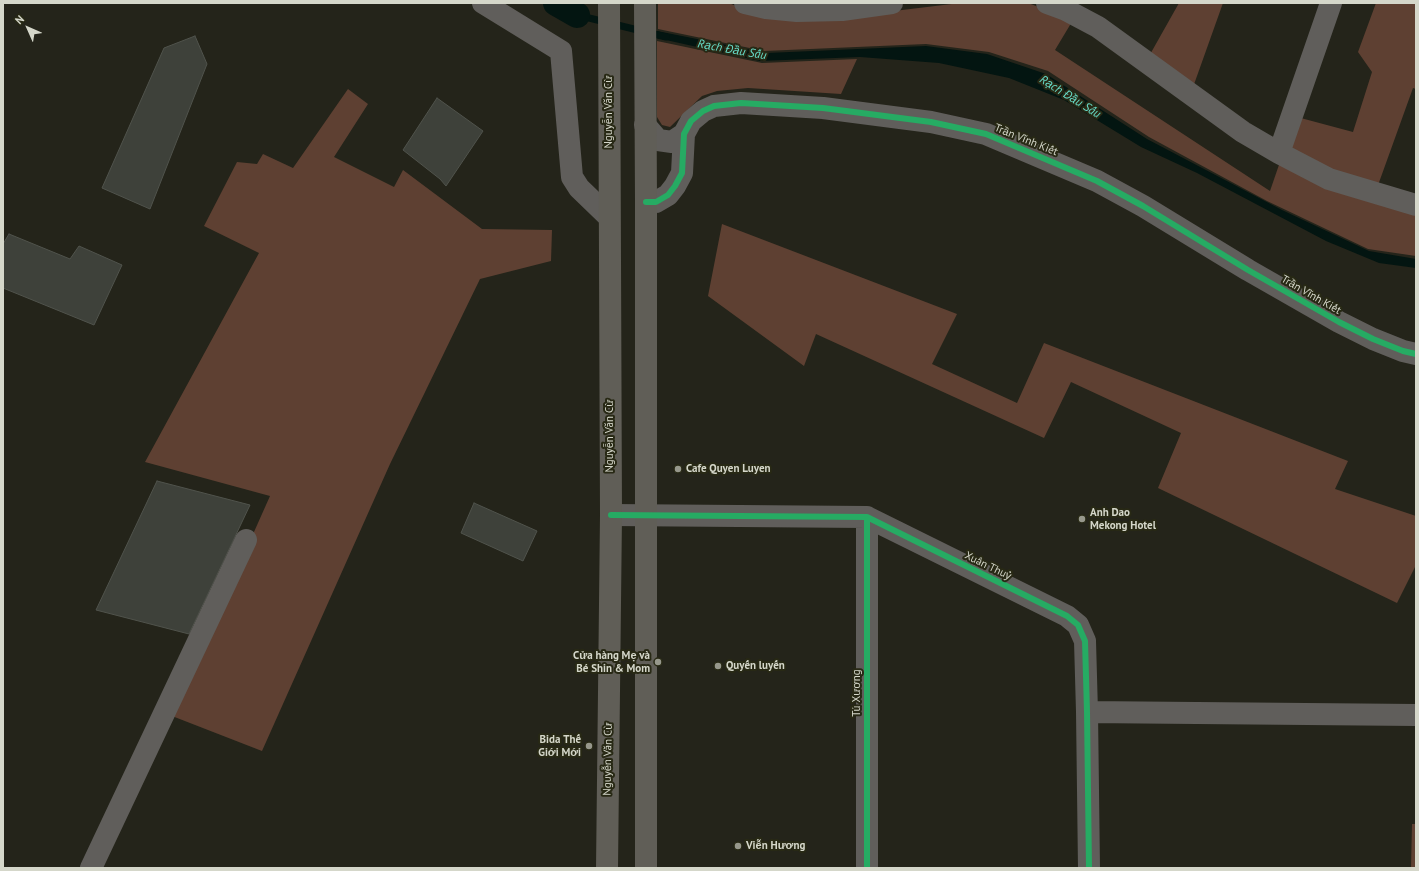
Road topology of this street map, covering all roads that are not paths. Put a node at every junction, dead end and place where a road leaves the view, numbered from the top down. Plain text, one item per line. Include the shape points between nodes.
1 (483, 3) edge
2 (609, 3) edge
3 (645, 3) edge
4 (745, 3) edge
5 (892, 3) edge
6 (1331, 3) edge
7 (1056, 7) edge
8 (645, 125) junction
9 (684, 134) junction
10 (1279, 153) junction
11 (646, 202) junction
12 (1416, 205) edge
13 (609, 217) junction
14 (1416, 354) edge
15 (646, 514) junction
16 (611, 515) junction
17 (867, 517) junction
18 (246, 540) dead end
19 (1087, 712) junction
20 (1416, 715) edge
21 (91, 868) edge
22 (607, 868) edge
23 (646, 868) edge
24 (867, 868) edge
25 (1089, 868) edge

1 - 13 street via 561,51 572,177 579,188
2 - 13 main road, Nguyễn Văn Cừ
3 - 8 main road
4 - 5 street via 797,11 842,10
6 - 10 street
7 - 10 street via 1098,27 1244,132
8 - 9 street via 658,140 672,142
8 - 11 main road
9 - 11 street via 682,173 675,186 668,195 656,202
9 - 14 street, Trần Vĩnh Kiết via 691,121 703,110 741,103 824,108 930,122 986,134 1096,181 1339,322 1373,339
10 - 12 street via 1329,179
11 - 15 main road
13 - 16 main road, Nguyễn Văn Cừ
15 - 16 street, Xuân Thuỷ
15 - 17 street, Xuân Thuỷ
15 - 23 main road
16 - 22 main road, Nguyễn Văn Cừ
17 - 19 street, Xuân Thuỷ via 1067,616 1078,625 1085,640
17 - 24 street, Tú Xương
18 - 21 street
19 - 20 street
19 - 25 street, Xuân Thuỷ

